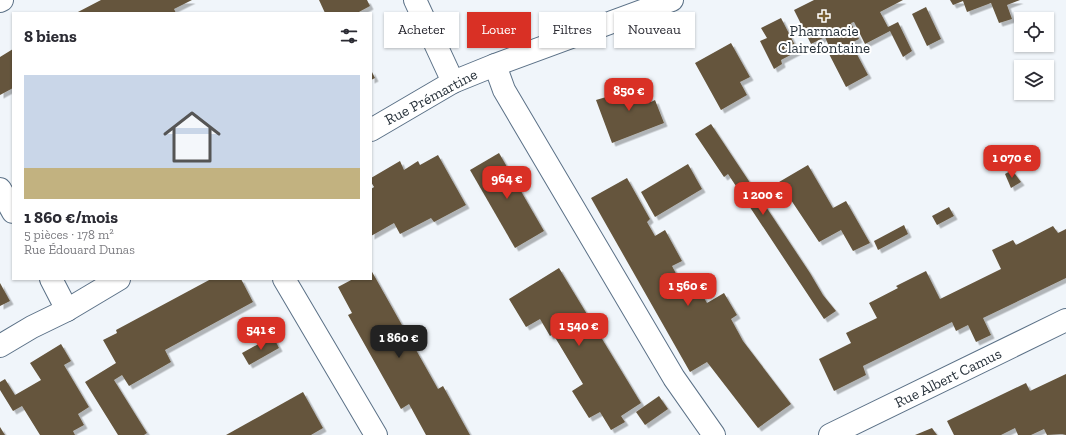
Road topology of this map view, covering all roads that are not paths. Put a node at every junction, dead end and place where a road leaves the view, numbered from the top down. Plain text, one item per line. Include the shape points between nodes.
1 (415, 0) edge
2 (672, 0) edge
3 (495, 65) junction
4 (453, 82) junction
5 (372, 129) edge
6 (0, 189) edge
7 (12, 210) edge
8 (52, 280) edge
9 (117, 280) edge
10 (285, 280) edge
11 (67, 310) junction
12 (1066, 320) edge
13 (0, 346) edge
14 (376, 435) edge
15 (714, 435) edge
16 (830, 435) edge

1 - 4 street
2 - 3 street, Rue Prémartine
3 - 4 street, Rue Prémartine
3 - 15 street via 504,90 674,378
4 - 5 street, Rue Prémartine
6 - 7 street
8 - 11 street
9 - 11 street
10 - 14 street
11 - 13 street
12 - 16 street, Rue Albert Camus

